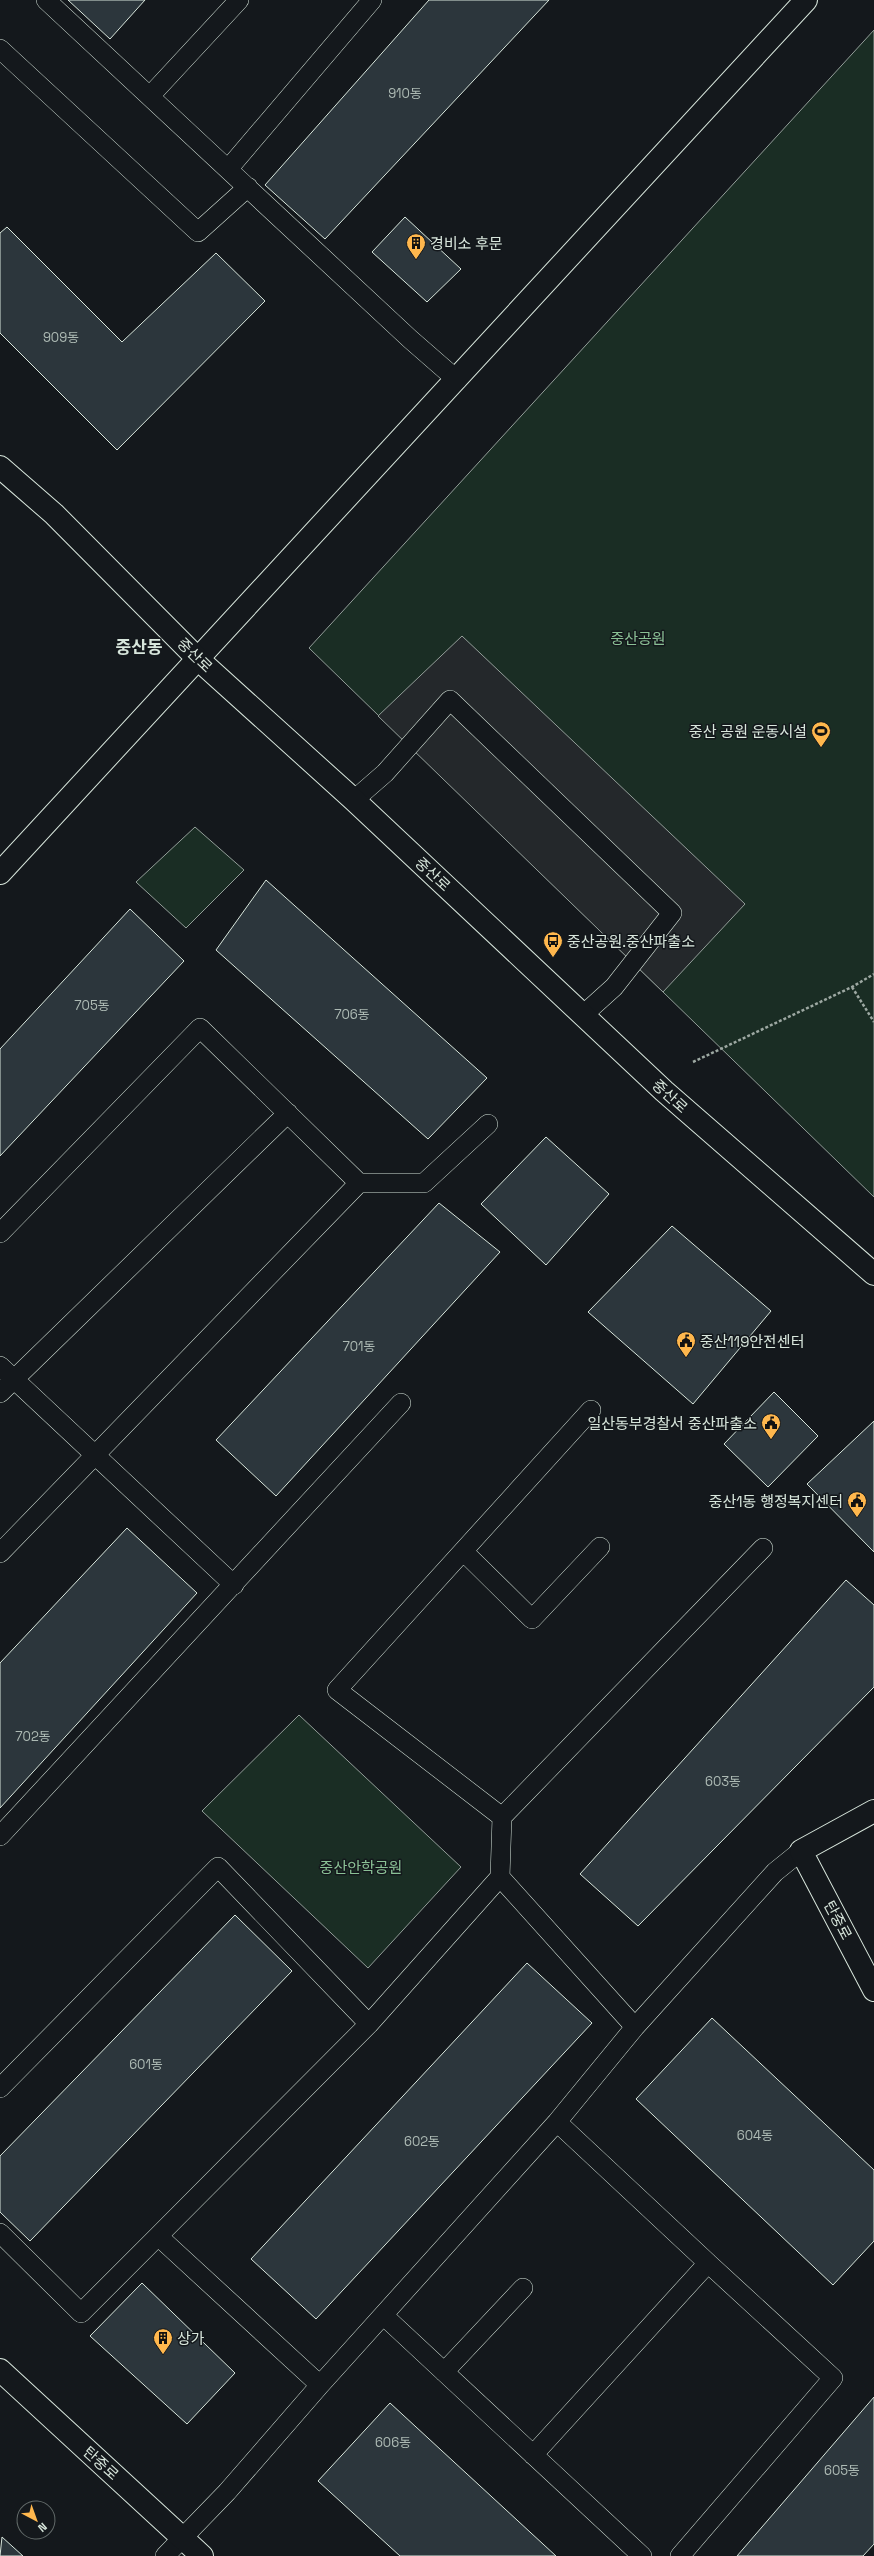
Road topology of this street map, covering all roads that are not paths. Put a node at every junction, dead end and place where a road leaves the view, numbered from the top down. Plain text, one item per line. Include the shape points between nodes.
1 (46, 0) edge
2 (239, 0) edge
3 (372, 0) edge
4 (806, 0) edge
5 (0, 49) edge
6 (150, 96) junction
7 (229, 168) junction
8 (248, 187) junction
9 (458, 380) junction
10 (0, 466) edge
11 (199, 660) junction
12 (354, 800) junction
13 (0, 873) edge
14 (583, 1015) junction
15 (288, 1113) junction
16 (488, 1124) dead end
17 (359, 1183) junction
18 (0, 1233) edge
19 (874, 1274) edge
20 (0, 1366) edge
21 (14, 1379) junction
22 (0, 1393) edge
23 (401, 1403) dead end
24 (591, 1410) dead end
25 (96, 1456) junction
26 (600, 1547) dead end
27 (763, 1548) dead end
28 (463, 1551) junction
29 (0, 1553) edge
30 (234, 1585) junction
31 (874, 1811) edge
32 (502, 1817) junction
33 (0, 1836) edge
34 (801, 1851) junction
35 (500, 1877) junction
36 (874, 1990) edge
37 (369, 2024) junction
38 (635, 2027) junction
39 (0, 2088) edge
40 (557, 2122) junction
41 (0, 2232) edge
42 (158, 2236) junction
43 (708, 2263) junction
44 (523, 2288) dead end
45 (383, 2315) junction
46 (0, 2370) edge
47 (444, 2372) junction
48 (320, 2385) junction
49 (533, 2454) junction
50 (182, 2537) junction
51 (165, 2556) edge
52 (202, 2556) edge
53 (642, 2556) edge
54 (680, 2556) edge

1 - 6 lane
2 - 6 lane
3 - 7 lane
4 - 9 main road
5 - 8 lane via 198,232
6 - 7 lane
7 - 8 lane
8 - 9 lane via 410,339
9 - 11 main road
10 - 11 main road, 중산로 via 54,514
11 - 12 main road, 중산로
11 - 13 main road
12 - 14 main road, 중산로
12 - 14 lane via 385,773 450,700 672,912 614,987
14 - 19 main road, 중산로 via 664,1091
15 - 17 lane
15 - 18 lane via 200,1028
15 - 21 lane
16 - 17 lane via 424,1183
17 - 25 lane
20 - 21 lane
21 - 22 lane
21 - 25 lane
23 - 30 lane
24 - 28 lane
25 - 29 lane
25 - 30 lane
26 - 28 lane via 532,1620
27 - 32 lane
28 - 32 lane via 337,1690
30 - 33 lane
31 - 34 main road
32 - 35 lane
34 - 36 main road, 탄중로
34 - 38 lane via 776,1872
35 - 37 lane
35 - 38 lane
37 - 39 lane via 218,1867
37 - 42 lane
38 - 40 lane
40 - 43 lane
40 - 45 lane
41 - 42 lane via 81,2312
42 - 48 lane
43 - 49 lane
43 - 54 lane via 833,2378
44 - 47 lane
45 - 47 lane
45 - 48 lane
46 - 50 main road, 탄중로
47 - 49 lane
48 - 50 lane via 227,2492
49 - 53 lane
50 - 51 lane
50 - 52 main road, 탄중로

